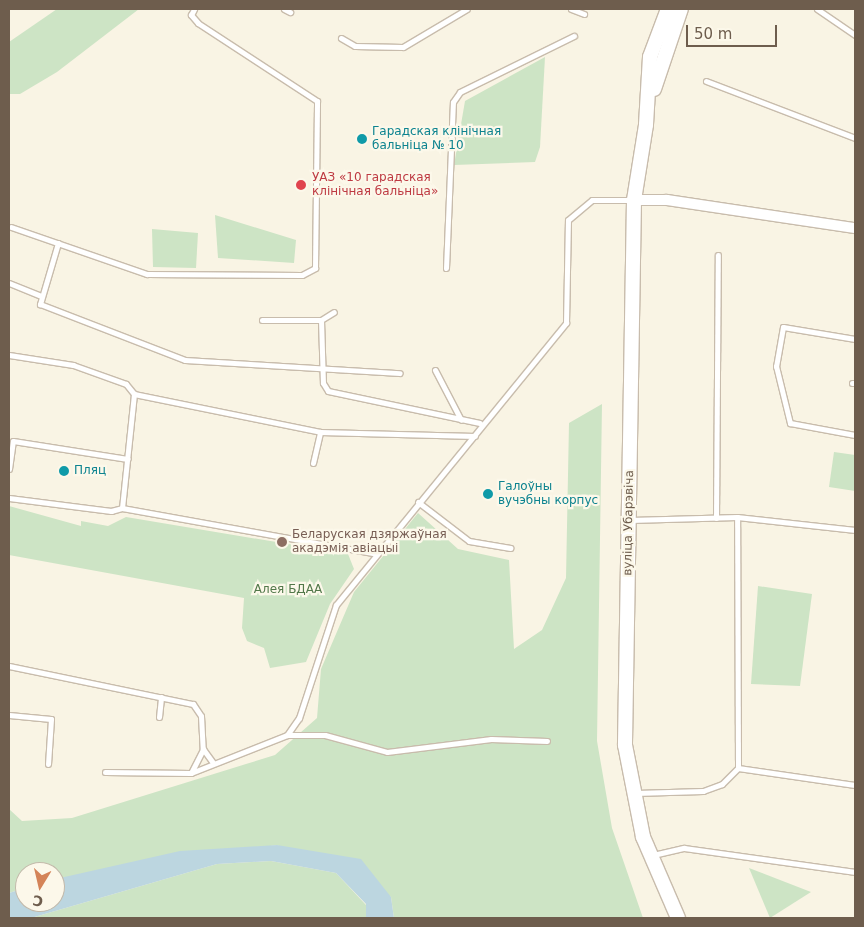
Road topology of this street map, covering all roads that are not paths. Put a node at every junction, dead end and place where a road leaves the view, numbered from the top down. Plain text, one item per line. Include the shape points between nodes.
1 (194, 9) edge
2 (284, 9) edge
3 (467, 9) edge
4 (571, 9) edge
5 (668, 9) edge
6 (681, 9) edge
7 (817, 9) edge
8 (290, 12) dead end
9 (584, 14) dead end
10 (855, 35) edge
11 (574, 36) dead end
12 (341, 38) dead end
13 (706, 81) dead end
14 (646, 118) junction
15 (855, 138) edge
16 (634, 200) junction
17 (11, 227) dead end
18 (855, 228) edge
19 (58, 243) junction
20 (718, 255) dead end
21 (446, 268) dead end
22 (9, 283) edge
23 (42, 296) junction
24 (334, 312) dead end
25 (262, 320) dead end
26 (320, 320) junction
27 (855, 339) edge
28 (9, 355) edge
29 (322, 368) junction
30 (435, 370) dead end
31 (400, 373) dead end
32 (134, 394) junction
33 (461, 420) junction
34 (480, 423) junction
35 (320, 432) junction
36 (855, 435) edge
37 (475, 436) junction
38 (128, 459) junction
39 (313, 463) dead end
40 (9, 469) edge
41 (9, 498) edge
42 (418, 502) junction
43 (122, 508) junction
44 (737, 517) junction
45 (716, 518) junction
46 (630, 520) junction
47 (855, 530) edge
48 (510, 548) dead end
49 (377, 554) junction
50 (9, 666) edge
51 (161, 697) junction
52 (9, 715) edge
53 (159, 717) dead end
54 (287, 735) junction
55 (547, 741) dead end
56 (203, 749) junction
57 (48, 764) dead end
58 (213, 764) junction
59 (738, 768) junction
60 (105, 772) dead end
61 (191, 773) junction
62 (855, 785) edge
63 (631, 794) junction
64 (650, 856) junction
65 (855, 872) edge
66 (678, 918) edge

1 - 19 lane via 191,15 198,23 318,101 315,268 302,275 148,274
2 - 8 lane
3 - 12 lane via 403,47 355,46
4 - 9 lane
5 - 14 main road, вуліца Убарэвіча via 650,57
6 - 14 main road, вуліца Убарэвіча via 662,55
7 - 10 lane
11 - 21 lane via 460,92 453,102
13 - 15 lane
14 - 16 main road, вуліца Убарэвіча
16 - 18 street via 666,200
16 - 34 lane via 592,200 568,220 566,323
16 - 46 main road, вуліца Убарэвіча
17 - 19 lane
19 - 23 lane
20 - 45 lane
22 - 23 lane
23 - 29 lane via 40,304 185,360
24 - 26 lane
25 - 26 lane
26 - 29 lane
27 - 36 lane via 783,327 776,366 790,424
28 - 32 lane via 74,365 126,384
29 - 31 lane
29 - 33 lane via 328,391 346,398
30 - 33 lane
32 - 35 lane
32 - 38 lane
33 - 34 lane
34 - 37 lane
35 - 37 lane
35 - 39 lane
37 - 42 lane
38 - 40 lane via 13,441
38 - 43 lane
41 - 43 lane via 111,512
42 - 48 lane via 469,541
42 - 49 lane
43 - 49 lane
44 - 45 lane
44 - 47 lane
44 - 59 lane
45 - 46 lane
46 - 63 main road, вуліца Убарэвіча via 625,745
49 - 54 lane via 336,605 299,718
50 - 51 lane
51 - 53 lane
51 - 56 lane via 193,704 201,716
52 - 57 lane via 51,719
54 - 55 lane via 325,735 387,752 491,739
54 - 58 lane
56 - 58 lane
56 - 61 lane
58 - 61 lane
59 - 62 lane
59 - 63 lane via 722,784 703,791
60 - 61 lane
63 - 64 main road, вуліца Убарэвіча
64 - 65 lane via 684,848
64 - 66 main road, вуліца Убарэвіча

